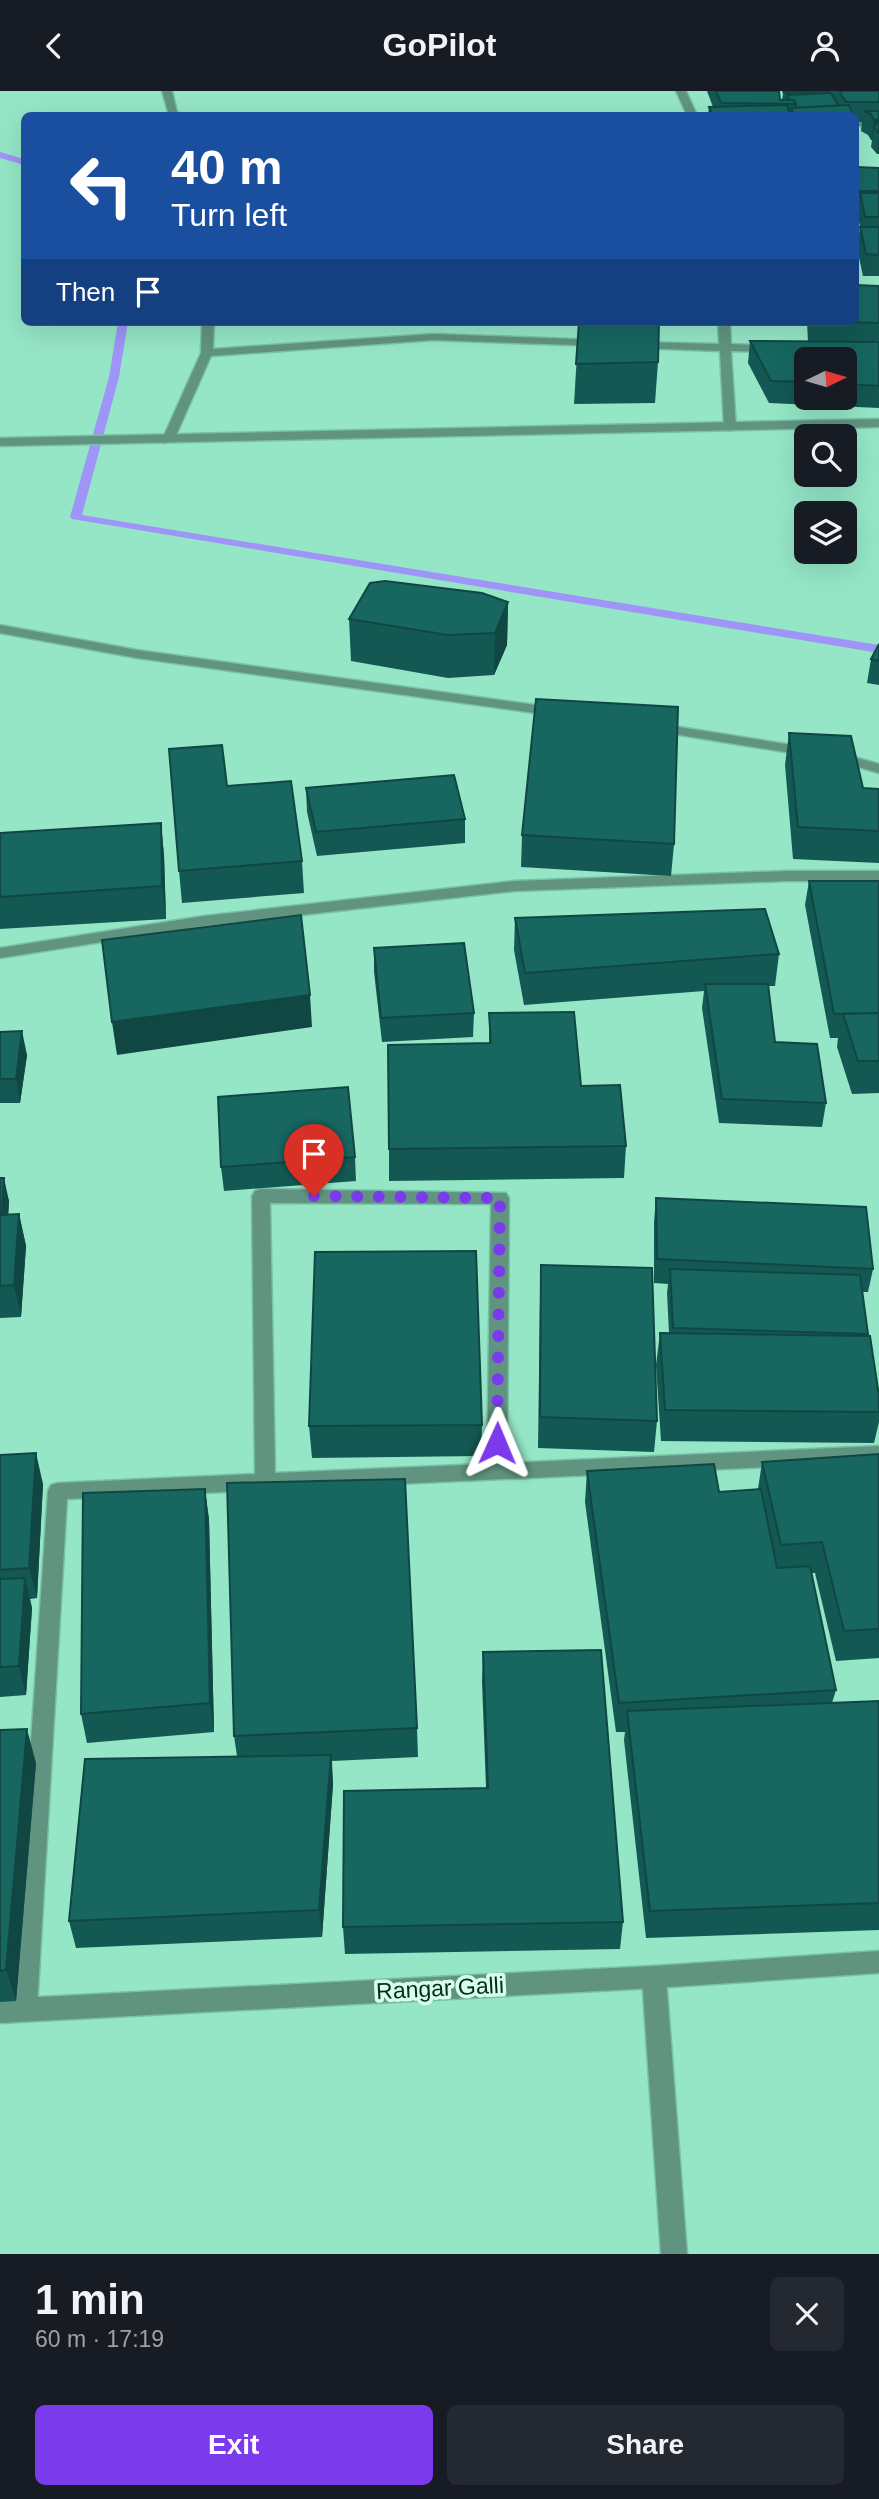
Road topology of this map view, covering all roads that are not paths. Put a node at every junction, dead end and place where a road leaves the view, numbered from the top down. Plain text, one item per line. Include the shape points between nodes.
1 (167, 91) edge
2 (681, 91) edge
3 (172, 112) edge
4 (691, 112) edge
5 (859, 123) edge
6 (879, 123) edge
7 (208, 326) edge
8 (724, 326) edge
9 (614, 344) edge
10 (628, 344) edge
11 (726, 348) junction
12 (782, 350) edge
13 (207, 353) junction
14 (879, 423) edge
15 (730, 426) junction
16 (168, 440) junction
17 (0, 442) edge
18 (0, 629) edge
19 (568, 713) edge
20 (635, 724) edge
21 (879, 769) edge
22 (879, 876) edge
23 (0, 953) edge
24 (879, 1454) edge
25 (497, 1470) junction
26 (265, 1481) junction
27 (879, 1962) edge
28 (654, 1977) junction
29 (25, 2008) junction
30 (0, 2011) edge
31 (674, 2254) edge

1 - 3 street
2 - 4 street
5 - 6 street
7 - 13 street
8 - 11 street
9 - 13 street via 433,337
10 - 11 street
11 - 12 street
11 - 15 street
13 - 16 street
14 - 15 street
15 - 16 street
16 - 17 street
18 - 19 street via 137,654
20 - 21 street via 836,756
22 - 23 street via 515,886 204,921
24 - 25 street
25 - 26 street
25 - 26 street via 500,1198 261,1196
26 - 29 street via 58,1491
27 - 28 street, Rangar Galli
28 - 29 street, Rangar Galli
28 - 31 street
29 - 30 street, Rangar Galli

